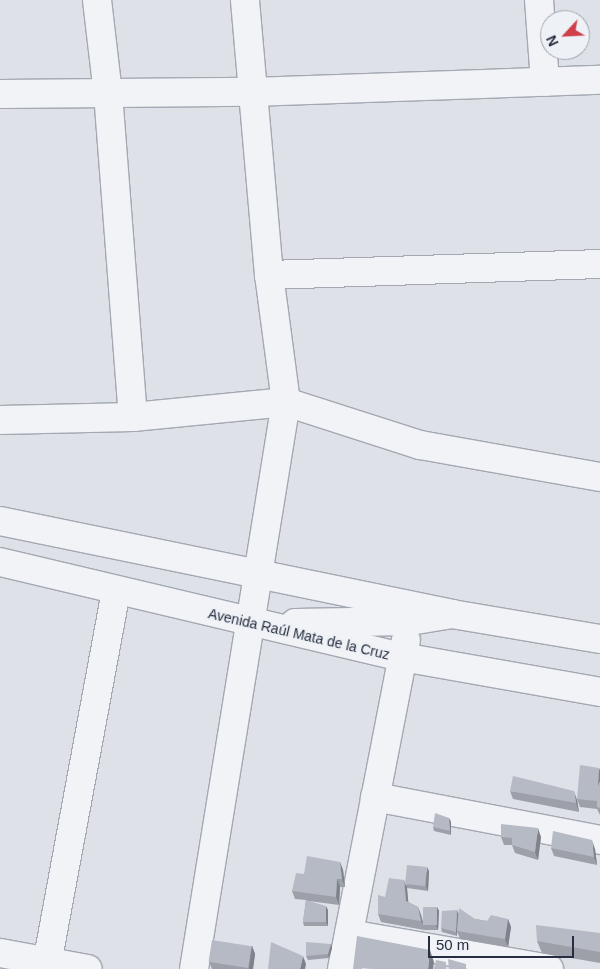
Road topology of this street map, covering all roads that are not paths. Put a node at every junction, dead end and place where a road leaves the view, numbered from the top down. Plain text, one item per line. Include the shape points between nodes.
1 (97, 0) edge
2 (245, 0) edge
3 (539, 0) edge
4 (600, 80) edge
5 (545, 82) junction
6 (251, 92) junction
7 (108, 93) junction
8 (0, 94) edge
9 (600, 264) edge
10 (269, 275) junction
11 (286, 402) junction
12 (132, 417) junction
13 (0, 420) edge
14 (600, 477) edge
15 (0, 521) edge
16 (0, 562) edge
17 (257, 574) junction
18 (116, 592) junction
19 (452, 614) junction
20 (410, 621) junction
21 (248, 624) junction
22 (600, 639) edge
23 (402, 657) junction
24 (600, 692) edge
25 (375, 797) junction
26 (600, 840) edge
27 (349, 934) junction
28 (0, 954) edge
29 (46, 966) edge
30 (88, 969) edge
31 (194, 969) edge
32 (342, 969) edge
33 (549, 969) edge

1 - 7 street
2 - 6 street
3 - 5 street
4 - 5 street
5 - 6 street
6 - 7 street
6 - 10 street
7 - 8 street
7 - 12 street
9 - 10 street
10 - 11 street
11 - 12 street
11 - 14 street via 420,445
11 - 17 street
12 - 13 street
15 - 17 street
16 - 18 street, Avenida Raúl Mata de la Cruz
17 - 19 street
17 - 21 street
18 - 21 street, Avenida Raúl Mata de la Cruz
18 - 29 street
19 - 20 street
19 - 22 street
20 - 21 street
20 - 23 street
21 - 23 street, Avenida Raúl Mata de la Cruz
21 - 31 street
23 - 24 street, Avenida Raúl Mata de la Cruz
23 - 25 street
25 - 26 street
25 - 27 street
27 - 32 street
27 - 33 street
28 - 29 street
29 - 30 street

